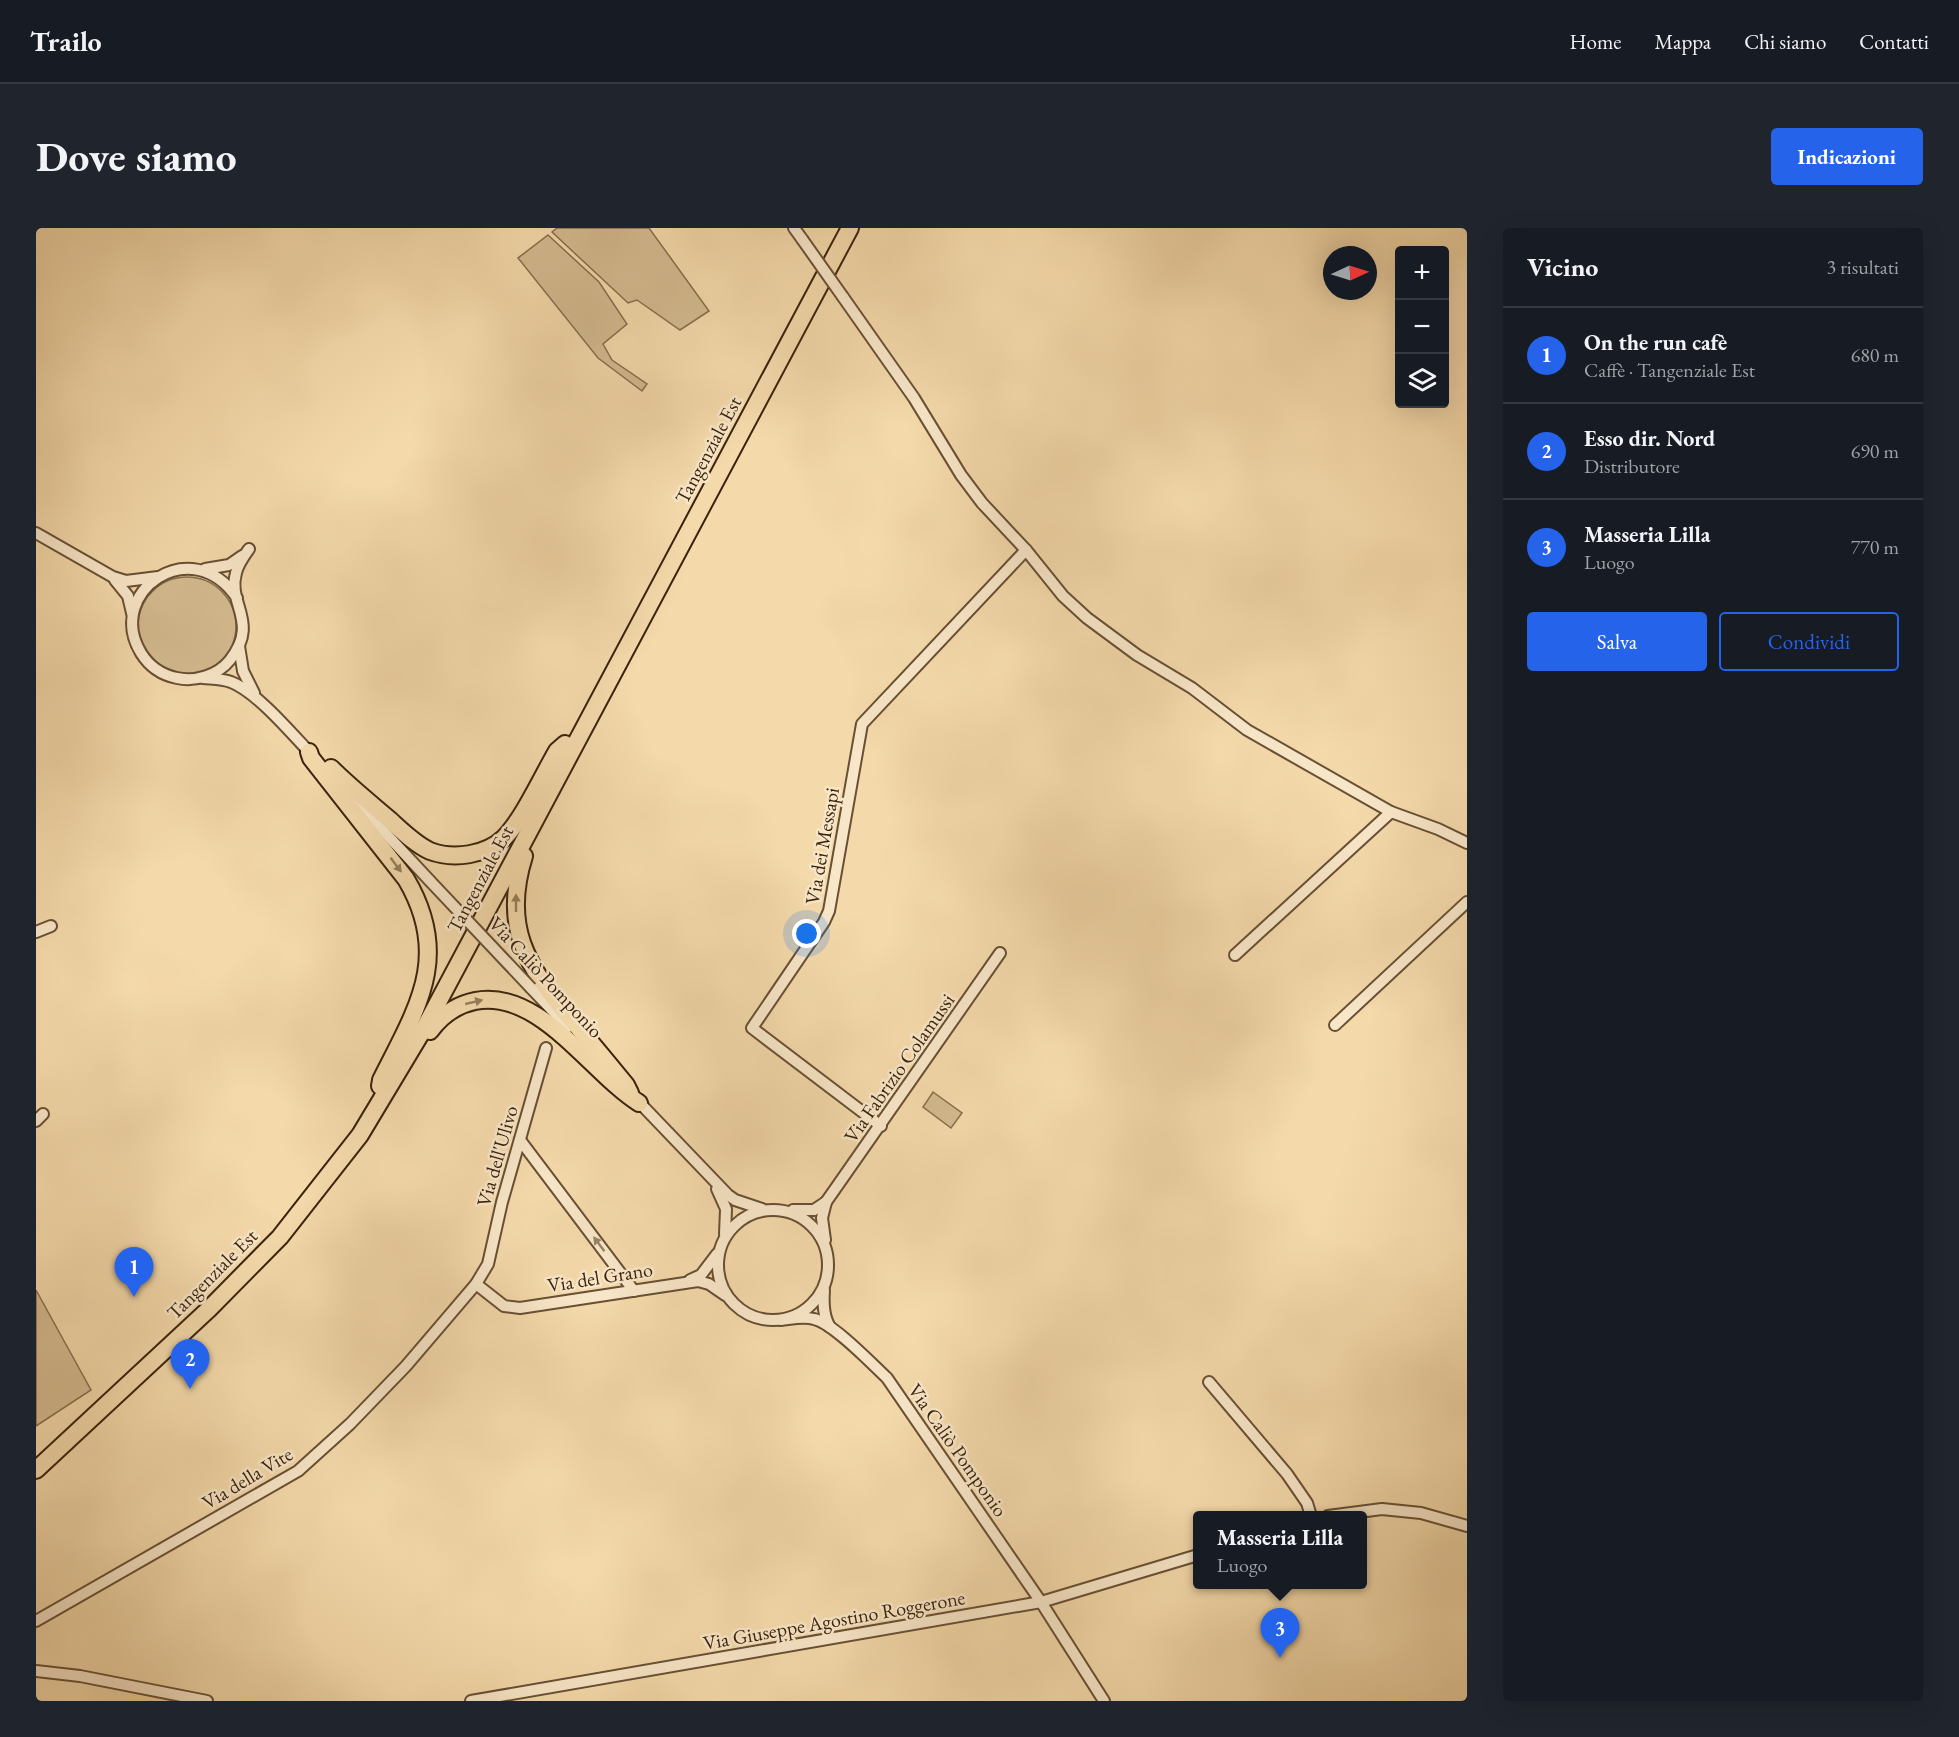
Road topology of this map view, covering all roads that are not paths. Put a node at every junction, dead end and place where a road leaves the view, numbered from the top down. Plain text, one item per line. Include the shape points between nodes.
1 (794, 228) edge
2 (840, 228) edge
3 (850, 228) edge
4 (36, 533) edge
5 (1026, 550) junction
6 (200, 570) junction
7 (160, 576) junction
8 (113, 577) junction
9 (237, 598) junction
10 (133, 616) junction
11 (239, 646) junction
12 (200, 678) junction
13 (257, 699) junction
14 (565, 744) junction
15 (307, 750) junction
16 (565, 763) junction
17 (1391, 812) junction
18 (1467, 843) edge
19 (1467, 902) edge
20 (51, 926) dead end
21 (36, 932) edge
22 (1000, 953) dead end
23 (1235, 955) dead end
24 (1335, 1025) dead end
25 (546, 1048) dead end
26 (380, 1086) junction
27 (635, 1098) junction
28 (380, 1104) junction
29 (881, 1126) junction
30 (520, 1140) junction
31 (708, 1176) junction
32 (826, 1202) junction
33 (765, 1209) junction
34 (783, 1210) junction
35 (723, 1241) junction
36 (826, 1247) junction
37 (685, 1283) junction
38 (476, 1284) junction
39 (824, 1287) junction
40 (634, 1291) junction
41 (725, 1295) junction
42 (781, 1320) junction
43 (832, 1330) junction
44 (1209, 1382) dead end
45 (36, 1458) edge
46 (36, 1470) edge
47 (1310, 1511) edge
48 (1364, 1511) edge
49 (1467, 1526) edge
50 (1193, 1556) edge
51 (1041, 1602) junction
52 (36, 1621) edge
53 (36, 1671) edge
54 (207, 1701) edge
55 (471, 1701) edge
56 (1104, 1701) edge

1 - 5 street, bridge via 914,398 970,487
2 - 14 highway, Tangenziale Est
3 - 16 highway, Tangenziale Est
4 - 8 street, Via Caliò Pomponio
5 - 17 street via 1063,596 1137,655 1192,688 1247,730
5 - 29 street, Via dei Messapi via 862,724 829,911 752,1028
6 - 7 street, Via Caliò Pomponio via 179,569
6 - 9 street via 221,580
6 - 9 street, Via Caliò Pomponio via 230,565 249,549 235,573
7 - 8 street, Via Caliò Pomponio via 126,581
7 - 10 street via 147,586
8 - 10 street, Via Caliò Pomponio via 128,596
9 - 11 street, Via Caliò Pomponio via 243,622
10 - 12 street, Via Caliò Pomponio via 137,646 156,670 185,680
11 - 12 street, Via Caliò Pomponio via 230,661
11 - 13 street, Via Caliò Pomponio via 243,672
12 - 13 street, Via Caliò Pomponio via 232,683
13 - 15 street, Via Caliò Pomponio
14 - 15 highway via 505,837 479,852 456,855 437,853 419,845 311,749
14 - 26 highway, Tangenziale Est
15 -> 26 highway via 406,879 426,926 428,964 422,995
15 - 27 street, Via Caliò Pomponio, bridge
27 -> 16 highway via 532,969 516,920 516,888 524,857 563,776
16 - 28 highway, Tangenziale Est
17 - 18 street
17 - 23 street
19 - 24 street
20 - 21 street
22 - 29 street, Via Fabrizio Colamussi
25 - 30 street, Via dell'Ulivo
26 - 45 highway, Tangenziale Est via 341,1144 256,1248
28 -> 27 highway via 438,1021 469,1002 494,999 530,1012
27 - 31 street, Via Caliò Pomponio
28 - 46 highway, Tangenziale Est via 303,1209 251,1268
29 - 32 street, Via Fabrizio Colamussi
30 - 38 street, Via dell'Ulivo via 488,1264
40 -> 30 street
31 - 33 street, Via Caliò Pomponio via 735,1200
31 - 35 street, Via Caliò Pomponio via 726,1209
32 - 34 street via 808,1210
32 - 36 street via 822,1218
33 - 34 street, Via Caliò Pomponio
33 - 35 street, Via Caliò Pomponio via 741,1219
34 - 36 street, Via Caliò Pomponio via 813,1226
35 - 37 street via 707,1269
35 - 41 street, Via Caliò Pomponio via 717,1263
36 - 39 street via 828,1273
37 - 40 street, Via del Grano
37 - 41 street via 705,1281
38 - 40 street, Via del Grano via 504,1306 520,1308
38 - 52 street, Via della Vite via 406,1366 298,1472
39 - 42 street via 807,1309
39 - 43 street via 826,1320
41 - 42 street, Via Caliò Pomponio via 752,1316
42 - 43 street, Via Caliò Pomponio via 812,1318
43 - 51 street, Via Caliò Pomponio via 887,1378
44 - 47 street via 1287,1474
48 - 49 street via 1421,1513
50 - 51 street, Via Giuseppe Agostino Roggerone
51 - 55 street, Via Giuseppe Agostino Roggerone
51 - 56 street, Via Caliò Pomponio
53 - 54 street

